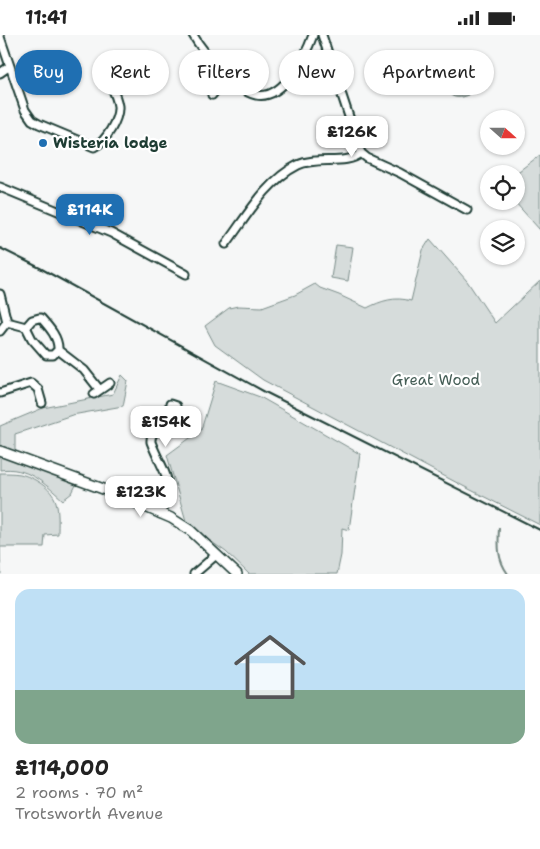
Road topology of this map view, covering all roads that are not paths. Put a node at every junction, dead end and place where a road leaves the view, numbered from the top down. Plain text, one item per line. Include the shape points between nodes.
1 (193, 35) edge
2 (313, 35) edge
3 (322, 35) edge
4 (0, 37) edge
5 (203, 50) edge
6 (10, 66) junction
7 (0, 73) edge
8 (269, 94) edge
9 (114, 95) edge
10 (361, 153) junction
11 (0, 187) edge
12 (466, 210) dead end
13 (226, 244) dead end
14 (186, 274) dead end
15 (0, 293) edge
16 (7, 322) junction
17 (26, 327) junction
18 (0, 331) edge
19 (58, 351) junction
20 (110, 383) dead end
21 (0, 393) edge
22 (42, 403) dead end
23 (170, 404) dead end
24 (0, 451) edge
25 (160, 514) junction
26 (216, 555) junction
27 (194, 574) edge
28 (237, 574) edge

1 - 5 street
2 - 8 street via 298,67
3 - 10 street
4 - 6 street
6 - 7 street
6 - 9 street via 32,120 94,147 104,140 117,113
10 - 12 street
10 - 13 street via 354,158 308,162 290,171 254,204
11 - 14 street via 111,233
15 - 16 street
16 - 17 street
16 - 18 street
17 - 19 street via 46,355
17 - 19 street via 32,320 41,319 55,336
19 - 20 street via 84,369 96,392
21 - 22 street via 31,383 38,389
23 - 25 street via 176,406 171,419 154,431 151,438 168,482
24 - 25 street via 106,490
25 - 26 street via 190,530
26 - 27 street
26 - 28 street

